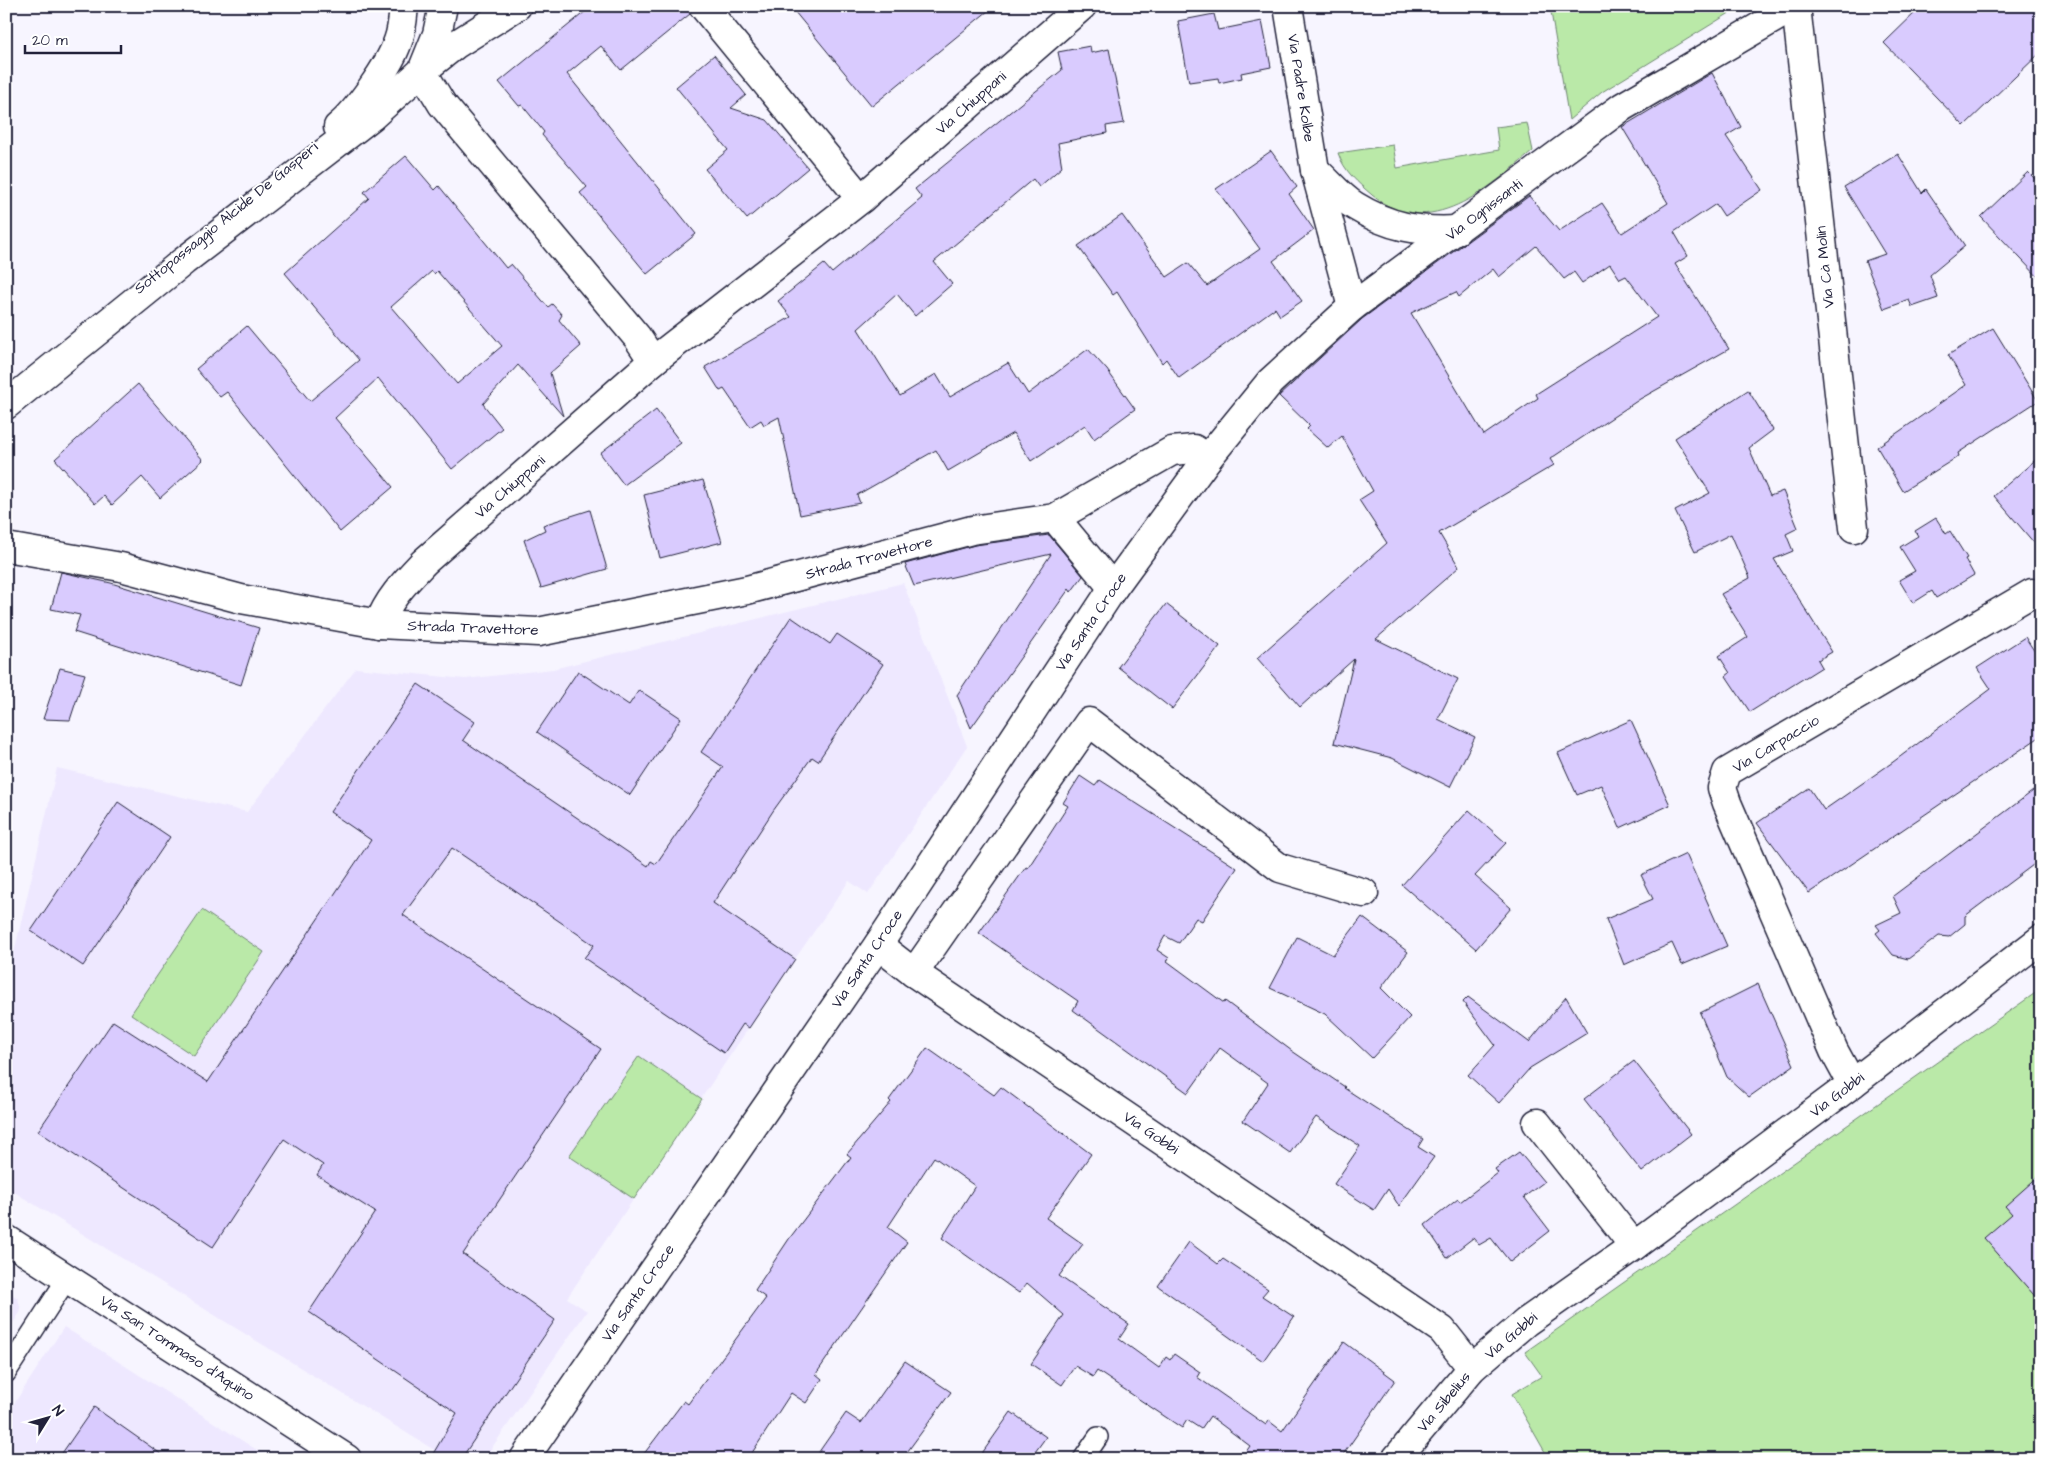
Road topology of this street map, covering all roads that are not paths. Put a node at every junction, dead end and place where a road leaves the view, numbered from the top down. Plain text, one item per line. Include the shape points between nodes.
1 (404, 6) edge
2 (442, 6) edge
3 (517, 6) edge
4 (703, 6) edge
5 (1082, 6) edge
6 (1288, 6) edge
7 (1795, 6) edge
8 (422, 71) junction
9 (1315, 170) junction
10 (861, 199) junction
11 (1457, 230) junction
12 (1352, 307) junction
13 (653, 361) junction
14 (6, 401) edge
15 (6, 406) edge
16 (1208, 458) junction
17 (1055, 518) junction
18 (1854, 528) dead end
19 (6, 547) edge
20 (1113, 588) junction
21 (2041, 596) edge
22 (379, 624) junction
23 (1364, 893) dead end
24 (2041, 939) edge
25 (878, 945) junction
26 (914, 973) junction
27 (1852, 1084) junction
28 (1537, 1123) dead end
29 (6, 1239) edge
30 (1634, 1246) junction
31 (68, 1277) junction
32 (1472, 1368) junction
33 (6, 1373) edge
34 (1098, 1438) dead end
35 (347, 1459) edge
36 (524, 1459) edge
37 (1083, 1459) edge
38 (1396, 1459) edge

1 - 14 street, Sottopassaggio Alcide De Gasperi via 399,41 377,80 346,120 54,358
2 - 8 street via 437,34
3 - 8 street via 455,45
4 - 10 street
5 - 10 street, Via Chiuppani
6 - 9 street, Via Padre Kolbe
7 - 11 street, Via Ognissanti via 1622,107
7 - 18 street, Via Cà Molin
8 - 13 street via 442,104 637,337
8 - 15 street via 371,117 184,261
9 - 11 street via 1353,205 1391,224 1427,231
9 - 12 street, Via Padre Kolbe
10 - 13 street, Via Chiuppani
11 - 12 street, Via Ognissanti
12 - 16 street, Via Ognissanti via 1270,382
13 - 22 street, Via Chiuppani via 424,562 395,594
16 - 17 street, Strada Travettore via 1194,449 1172,451
16 - 20 street, Via Santa Croce
17 - 20 street
17 - 22 street, Strada Travettore via 972,530 747,590 538,632
19 - 22 street, Strada Travettore via 121,567 241,599
20 - 25 street, Via Santa Croce
21 - 27 street, Via Carpaccio via 2032,593 1727,772 1722,788 1727,803 1834,1051
23 - 26 street via 1280,868 1089,722
24 - 27 street, Via Gobbi
25 - 26 street, Via Gobbi
25 - 36 street, Via Santa Croce
26 - 32 street, Via Gobbi via 1442,1330
27 - 30 street, Via Gobbi
28 - 30 street
29 - 31 street, Via San Tommaso d'Aquino
30 - 32 street, Via Gobbi via 1526,1322
31 - 33 lane
31 - 35 street, Via San Tommaso d'Aquino
32 - 38 street, Via Sibelius
34 - 37 lane

